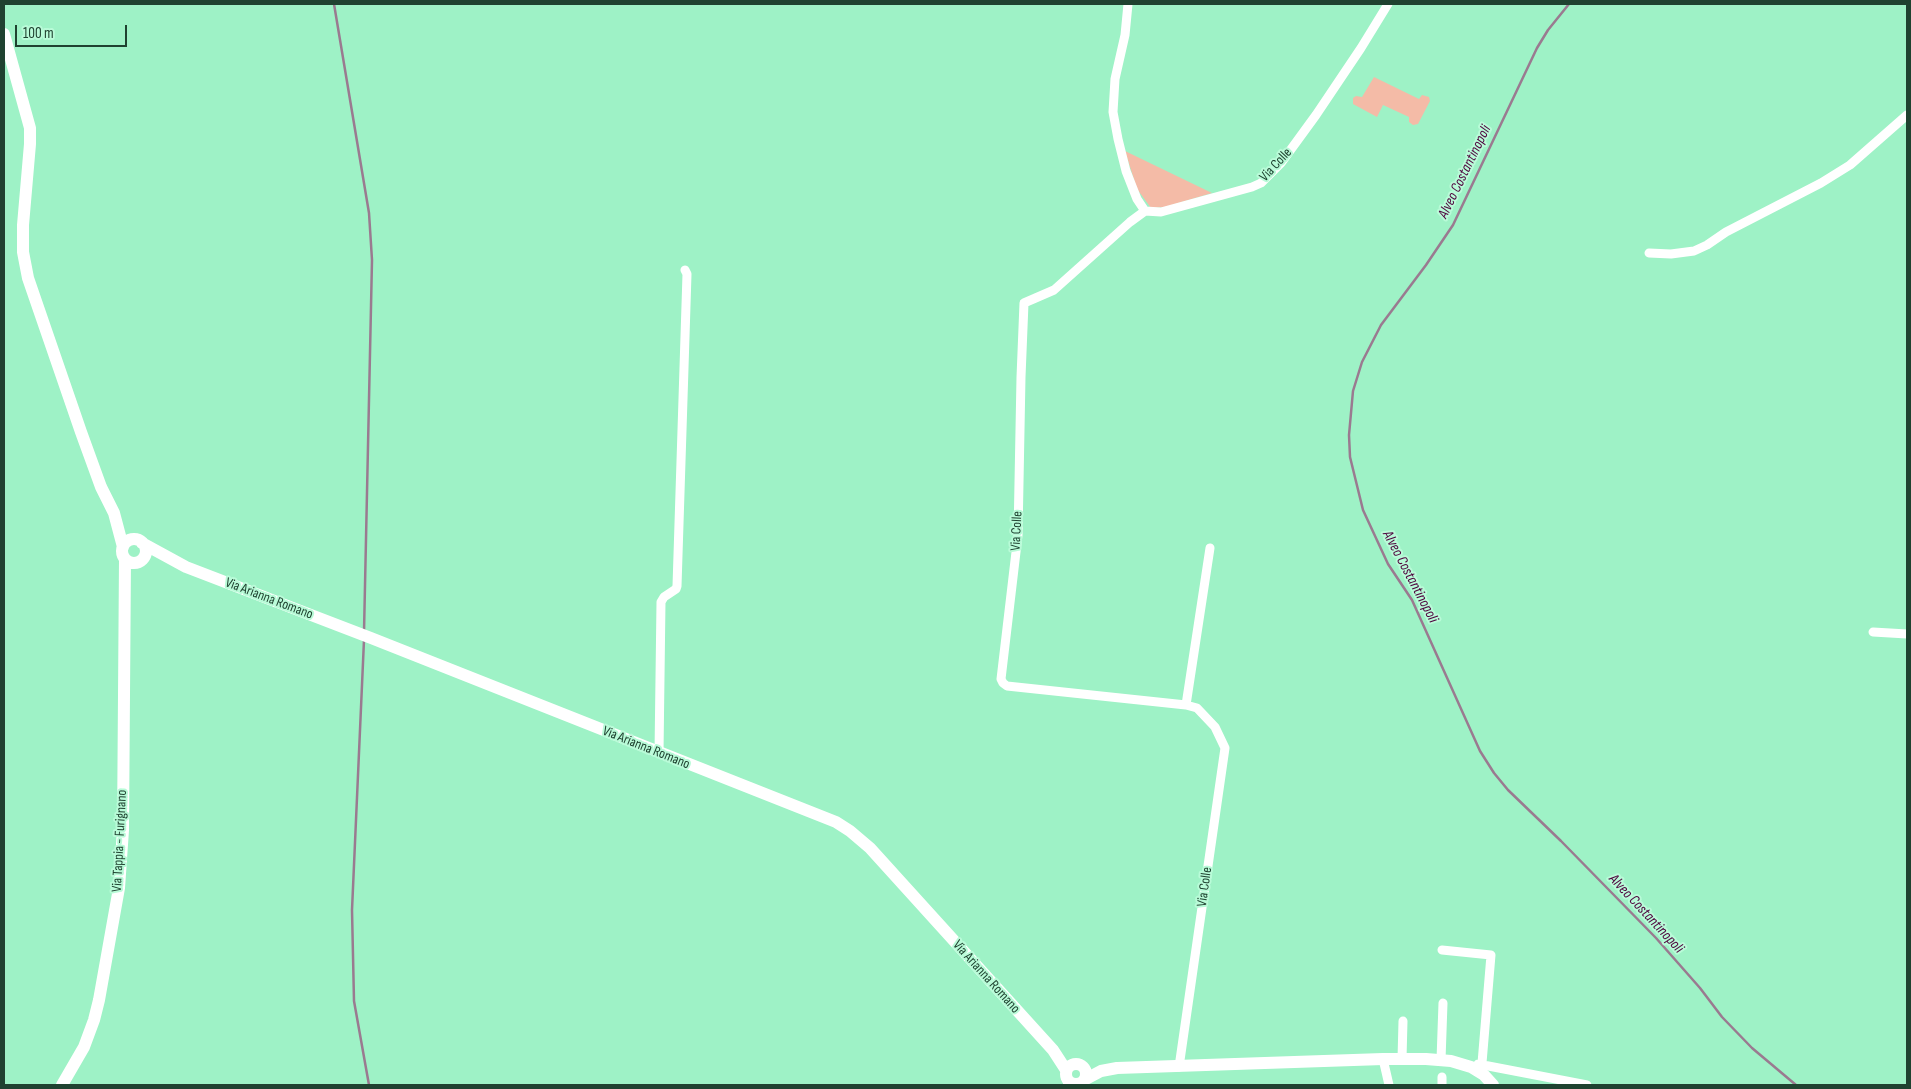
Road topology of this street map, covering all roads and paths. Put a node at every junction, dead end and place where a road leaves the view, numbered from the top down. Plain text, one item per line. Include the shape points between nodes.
1 (1128, 4) edge
2 (1388, 4) edge
3 (4, 34) edge
4 (1907, 115) edge
5 (1145, 211) junction
6 (1649, 253) dead end
7 (685, 270) dead end
8 (114, 513) junction
9 (141, 542) junction
10 (1210, 548) dead end
11 (124, 553) junction
12 (164, 556) junction
13 (142, 560) junction
14 (125, 587) junction
15 (1873, 632) dead end
16 (1907, 634) edge
17 (1186, 705) junction
18 (660, 753) junction
19 (1442, 950) dead end
20 (1443, 1003) dead end
21 (1403, 1021) dead end
22 (1383, 1059) junction
23 (1402, 1059) junction
24 (1441, 1060) junction
25 (1476, 1065) junction
26 (1179, 1067) junction
27 (1075, 1077) edge
28 (1489, 1083) edge
29 (62, 1085) edge
30 (1389, 1085) edge
31 (1587, 1085) edge

1 - 5 street via 1115,79 1113,112 1126,170
2 - 5 street, Via Colle via 1316,115 1265,180 1252,187 1161,212
3 - 8 street, Via Arianna Romano via 28,115 30,144 23,252 28,278 101,487
4 - 6 street via 1850,165 1694,251
5 - 17 street, Via Colle via 1062,284 1024,303 1018,535 1001,679 1006,686
7 - 18 street via 677,586 661,602
8 - 9 street, Via Arianna Romano
8 - 11 street, Via Arianna Romano
9 - 11 street via 132,540
9 - 12 street, Via Arianna Romano
9 - 13 street via 146,551
10 - 17 street
11 - 13 street via 130,563
11 - 14 street, Via Tappia - Furignano
12 - 13 street
12 - 18 street, Via Arianna Romano via 186,568
13 - 14 street, Via Tappia - Furignano
14 - 29 street, Via Tappia - Furignano via 123,830 119,888 94,1020 84,1047
15 - 16 street
17 - 26 street, Via Colle via 1197,708 1208,718 1225,748
18 - 27 street, Via Arianna Romano via 836,822 850,831 870,848
19 - 25 street via 1491,955
20 - 24 street
21 - 23 street
22 - 23 street, Via Arianna Romano
22 - 26 street, Via Arianna Romano
22 - 30 street
23 - 24 street, Via Arianna Romano
24 - 25 street, Via Arianna Romano
25 - 28 street, Via Arianna Romano
25 - 31 street
26 - 27 street, Via Arianna Romano via 1109,1069

